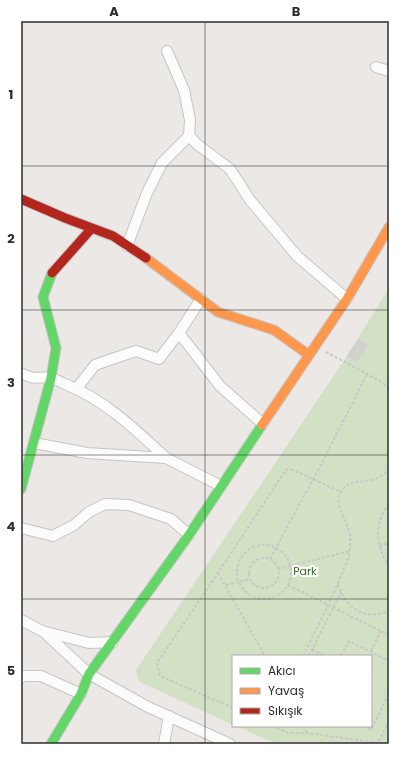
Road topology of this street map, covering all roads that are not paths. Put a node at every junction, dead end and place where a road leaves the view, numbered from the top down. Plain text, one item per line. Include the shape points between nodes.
1 (167, 51) dead end
2 (376, 67) dead end
3 (389, 71) edge
4 (189, 136) junction
5 (21, 199) edge
6 (389, 227) edge
7 (92, 228) junction
8 (127, 246) junction
9 (201, 299) junction
10 (347, 299) junction
11 (179, 333) junction
12 (309, 355) junction
13 (21, 373) edge
14 (51, 378) junction
15 (76, 388) junction
16 (263, 424) junction
17 (34, 443) junction
18 (166, 458) junction
19 (221, 486) junction
20 (21, 489) edge
21 (21, 528) edge
22 (189, 535) junction
23 (21, 620) edge
24 (44, 632) junction
25 (113, 642) junction
26 (89, 674) junction
27 (21, 678) edge
28 (81, 694) junction
29 (169, 716) junction
30 (51, 744) edge
31 (164, 744) edge
32 (230, 744) edge

1 - 4 street via 184,90 190,120
2 - 3 street
4 - 8 street via 162,163 147,193
4 - 10 street via 230,168 250,200 297,256
5 - 7 street
6 - 10 street
7 - 8 street via 113,236
7 - 14 street via 52,273 43,297 56,348
8 - 9 street
9 - 11 street
9 - 12 street via 218,312 274,330
10 - 12 street
11 - 15 street via 159,359 136,351 114,358 95,365
11 - 16 street via 220,386
12 - 16 street
13 - 14 street via 30,378
14 - 15 street
14 - 17 street
15 - 18 street via 113,410
16 - 19 street
17 - 18 street via 87,453
17 - 20 street
18 - 19 street
19 - 22 street
21 - 22 street via 53,536 105,504 129,506 171,519
22 - 25 street
23 - 24 street
24 - 25 street via 89,643
24 - 26 street
25 - 26 street
26 - 28 street
26 - 29 street
27 - 28 street via 41,676
28 - 30 street
29 - 31 street
29 - 32 street

